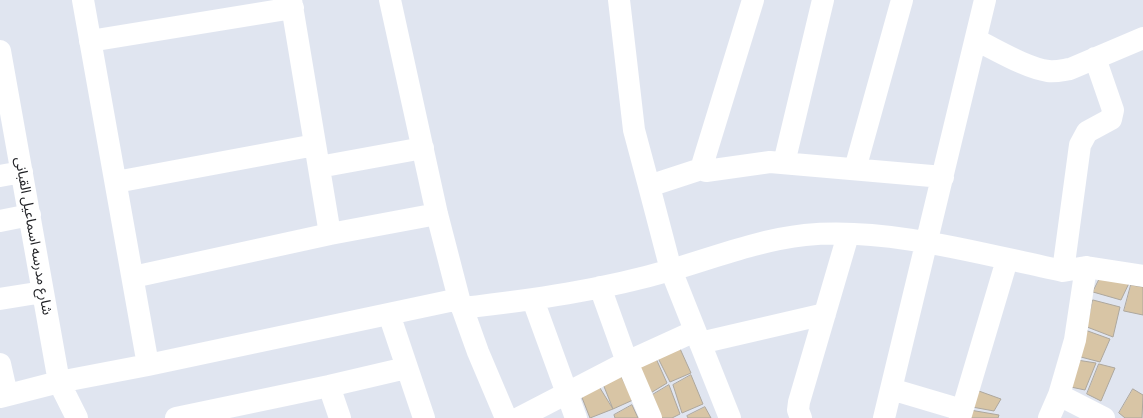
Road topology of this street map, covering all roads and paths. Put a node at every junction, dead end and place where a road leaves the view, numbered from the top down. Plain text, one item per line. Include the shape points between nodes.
1 (83, 0) edge
2 (390, 0) edge
3 (619, 0) edge
4 (753, 0) edge
5 (823, 0) edge
6 (902, 0) edge
7 (985, 0) edge
8 (292, 4) edge
9 (1143, 38) edge
10 (976, 40) junction
11 (90, 41) junction
12 (1, 58) edge
13 (1095, 58) junction
14 (315, 145) junction
15 (423, 148) junction
16 (784, 163) junction
17 (319, 167) junction
18 (701, 169) junction
19 (855, 169) junction
20 (22, 172) junction
21 (0, 176) edge
22 (943, 177) junction
23 (116, 182) junction
24 (649, 186) junction
25 (437, 214) junction
26 (30, 215) junction
27 (0, 221) edge
28 (330, 234) junction
29 (848, 235) junction
30 (926, 243) junction
31 (1007, 260) junction
32 (1086, 267) junction
33 (671, 270) junction
34 (1063, 271) junction
35 (1142, 271) edge
36 (133, 277) junction
37 (600, 288) junction
38 (43, 292) junction
39 (0, 299) edge
40 (534, 300) junction
41 (461, 303) junction
42 (389, 314) junction
43 (825, 314) junction
44 (698, 337) junction
45 (627, 362) junction
46 (0, 364) edge
47 (148, 365) junction
48 (406, 368) junction
49 (59, 382) junction
50 (329, 386) junction
51 (891, 388) junction
52 (566, 393) junction
53 (1059, 395) junction
54 (3, 396) edge
55 (961, 414) edge
56 (76, 418) edge
57 (176, 418) edge
58 (340, 418) edge
59 (424, 418) edge
60 (506, 418) edge
61 (519, 418) edge
62 (576, 418) edge
63 (651, 418) edge
64 (730, 418) edge
65 (801, 418) edge
66 (884, 418) edge
67 (1049, 418) edge
68 (1104, 418) edge

1 - 11 street
2 - 15 street
3 - 24 street via 634,130
4 - 18 street
5 - 16 street
6 - 19 street
7 - 10 street
8 - 11 street
8 - 14 street
9 - 13 street
10 - 13 street via 1031,66 1049,71 1070,69
10 - 22 street
11 - 23 street
12 - 20 street, شارع مدرسه اسماعيل القبانى
13 - 34 street via 1113,116 1087,132 1080,145
14 - 17 street
14 - 23 street
15 - 17 street
15 - 25 street
16 - 18 street via 770,162 706,171
16 - 19 street
17 - 28 street
18 - 24 street
19 - 22 street
20 - 21 street
20 - 26 street, شارع مدرسه اسماعيل القبانى
22 - 30 street
23 - 36 street
24 - 33 street
25 - 28 street
25 - 41 street
26 - 27 street
26 - 38 street, شارع مدرسه اسماعيل القبانى
28 - 36 street
29 - 30 street
29 - 33 street via 805,235 778,239
29 - 43 street
30 - 31 street
30 - 51 street
31 - 34 street
31 - 55 street
32 - 34 street
32 - 35 street
32 - 53 street via 1075,340
33 - 37 street
33 - 44 street
36 - 47 street
37 - 40 street
37 - 45 street
38 - 39 street
38 - 49 street, شارع مدرسه اسماعيل القبانى
40 - 41 street
40 - 52 street
41 - 42 street
41 - 60 street via 478,352
42 - 47 street
42 - 48 street
43 - 44 street
43 - 65 street via 799,402
44 - 45 street
44 - 64 street
45 - 52 street
45 - 63 street
46 - 54 street
47 - 49 street
48 - 50 street
48 - 59 street
49 - 54 street
49 - 56 street, شارع مدرسه اسماعيل القبانى
50 - 57 street
50 - 58 street
51 - 55 street
51 - 66 street
52 - 61 street
52 - 62 street
53 - 67 street
53 - 68 street

